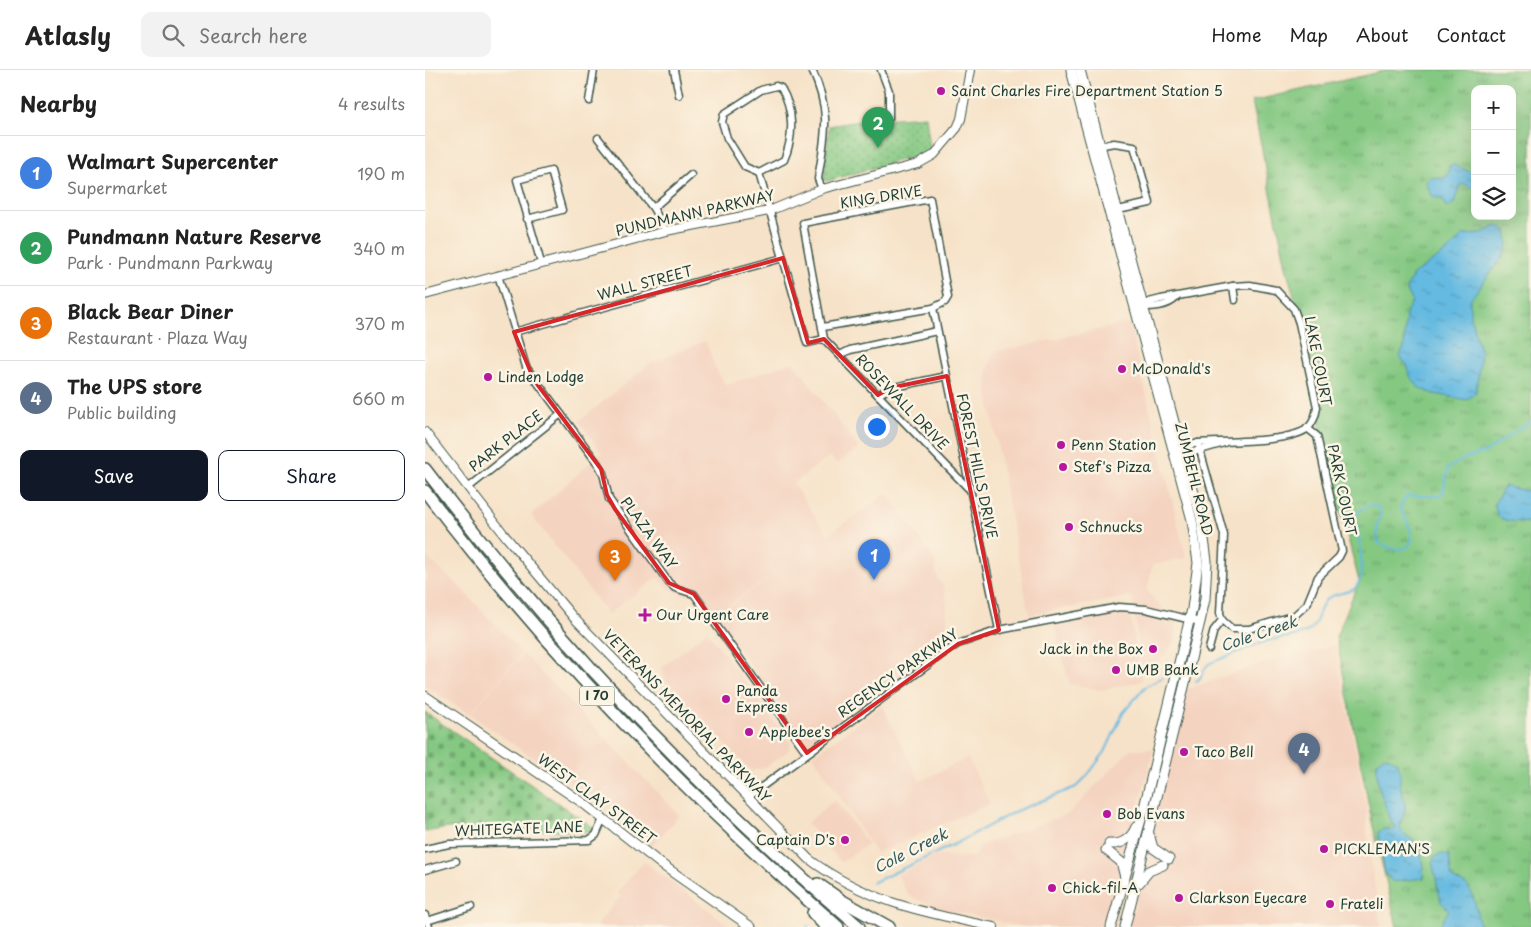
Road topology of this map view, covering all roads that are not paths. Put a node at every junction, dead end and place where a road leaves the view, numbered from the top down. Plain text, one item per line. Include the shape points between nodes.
1 (594, 70) edge
2 (674, 70) edge
3 (812, 70) edge
4 (881, 70) edge
5 (970, 70) edge
6 (1071, 70) edge
7 (1080, 70) edge
8 (679, 95) dead end
9 (589, 101) dead end
10 (889, 118) dead end
11 (598, 138) dead end
12 (1096, 146) junction
13 (759, 173) junction
14 (691, 176) dead end
15 (822, 190) junction
16 (653, 208) junction
17 (1118, 210) junction
18 (769, 211) junction
19 (527, 219) junction
20 (666, 231) junction
21 (783, 258) junction
22 (541, 263) junction
23 (498, 275) junction
24 (1233, 286) junction
25 (425, 295) edge
26 (1235, 300) dead end
27 (1140, 307) junction
28 (933, 308) junction
29 (823, 327) junction
30 (937, 331) junction
31 (514, 332) junction
32 (824, 339) junction
33 (840, 355) junction
34 (947, 376) junction
35 (878, 395) junction
36 (561, 414) junction
37 (1307, 428) junction
38 (425, 432) edge
39 (1198, 443) junction
40 (1224, 443) junction
41 (1201, 450) junction
42 (1177, 453) junction
43 (425, 469) edge
44 (468, 488) junction
45 (968, 488) junction
46 (425, 491) edge
47 (1190, 620) junction
48 (1222, 620) junction
49 (1200, 622) junction
50 (999, 630) junction
51 (1209, 649) dead end
52 (425, 696) edge
53 (1173, 710) junction
54 (807, 753) junction
55 (748, 797) junction
56 (1142, 816) junction
57 (603, 819) junction
58 (1149, 831) junction
59 (425, 849) edge
60 (770, 849) junction
61 (456, 860) dead end
62 (425, 870) edge
63 (1125, 879) junction
64 (788, 883) junction
65 (1135, 888) junction
66 (471, 907) dead end
67 (427, 921) edge
68 (1111, 925) edge
69 (751, 927) edge
70 (826, 927) edge
71 (838, 927) edge
72 (859, 927) edge
73 (889, 927) edge
74 (994, 927) edge
75 (1125, 927) edge

1 - 9 street
2 - 8 street
3 - 15 street via 826,111 818,179
4 - 10 street via 889,91
5 - 15 street, PUNDMANN PARKWAY via 961,118 950,139 934,155 918,164
6 - 12 main road, ZUMBEHL ROAD
7 - 12 main road, ZUMBEHL ROAD
11 - 16 street
12 - 17 main road, ZUMBEHL ROAD
12 - 17 street via 1114,143 1135,146 1150,203
12 - 27 main road, ZUMBEHL ROAD
13 - 13 street via 784,160 790,141 792,121 781,88 776,86 761,90 724,114 722,122 727,138 745,167
13 - 18 street
14 - 16 street
15 - 18 street, PUNDMANN PARKWAY
16 - 20 street
17 - 27 main road, ZUMBEHL ROAD
18 - 20 street, PUNDMANN PARKWAY
18 - 21 street
19 - 19 street via 517,180 551,171 562,210
19 - 22 street
20 - 22 street, PUNDMANN PARKWAY
21 - 31 street, WALL STREET
21 - 32 street via 807,343
22 - 23 street, PUNDMANN PARKWAY
23 - 25 street, PUNDMANN PARKWAY
23 - 31 street, PLAZA WAY
24 - 26 street
24 - 27 street, LAKE COURT via 1175,298 1151,308
24 - 37 street, LAKE COURT via 1250,285 1276,290 1294,309 1317,407 1316,417
27 - 42 main road, ZUMBEHL ROAD
28 - 29 street
28 - 29 street, KING DRIVE via 948,297 930,199 803,223
28 - 30 street, FOREST HILLS DRIVE
29 - 32 street
30 - 33 street, ROSEWALL DRIVE
30 - 34 street, FOREST HILLS DRIVE
31 - 36 street, PLAZA WAY via 526,367
32 - 33 street, ROSEWALL DRIVE
33 - 35 street, ROSEWALL DRIVE
34 - 35 street via 890,388
34 - 45 street, FOREST HILLS DRIVE
35 - 45 street, ROSEWALL DRIVE
36 - 44 street, PARK PLACE
36 - 54 street, PLAZA WAY via 601,468 609,499 669,583 694,594
37 - 40 street via 1277,439
37 - 48 street, PARK COURT via 1317,436 1342,551 1318,577 1307,604 1295,615 1249,629 1232,629
38 - 44 street, VETERANS MEMORIAL PARKWAY
39 - 40 street
39 - 41 street
39 - 42 street
40 - 41 street
41 - 42 street
41 - 48 street via 1224,535
42 - 47 main road, ZUMBEHL ROAD via 1197,545 1197,582
42 - 49 main road, ZUMBEHL ROAD via 1201,517 1207,553 1207,580
43 - 60 highway, I 70 via 516,583 600,679
44 - 55 street, VETERANS MEMORIAL PARKWAY via 573,617
45 - 50 street, FOREST HILLS DRIVE
46 - 64 highway, I 70 via 498,582 602,700 706,806
47 - 49 street, REGENCY PARKWAY
47 - 50 street, REGENCY PARKWAY via 1146,609 1119,607
47 - 53 main road, ZUMBEHL ROAD
48 - 51 street via 1214,630
49 - 53 main road, ZUMBEHL ROAD
50 - 54 street, REGENCY PARKWAY via 958,644
52 - 57 main road, WEST CLAY STREET
53 - 56 main road, ZUMBEHL ROAD
53 - 58 main road, ZUMBEHL ROAD
54 - 55 street, REGENCY PARKWAY
55 - 74 street, VETERANS MEMORIAL PARKWAY via 809,859 832,876 874,897
56 - 63 main road, ZUMBEHL ROAD
56 - 63 main road via 1133,834 1107,847 1121,862
57 - 59 street, WHITEGATE LANE via 594,838 589,840 449,844
57 - 69 main road, WEST CLAY STREET
58 - 65 main road, ZUMBEHL ROAD
58 - 65 main road via 1153,848 1166,862 1149,871
60 - 72 highway, I 70
60 - 73 highway via 841,900
61 - 62 street
63 - 68 main road, ZUMBEHL ROAD
64 - 70 highway
64 - 71 highway, I 70
65 - 75 main road, ZUMBEHL ROAD
66 - 67 street

